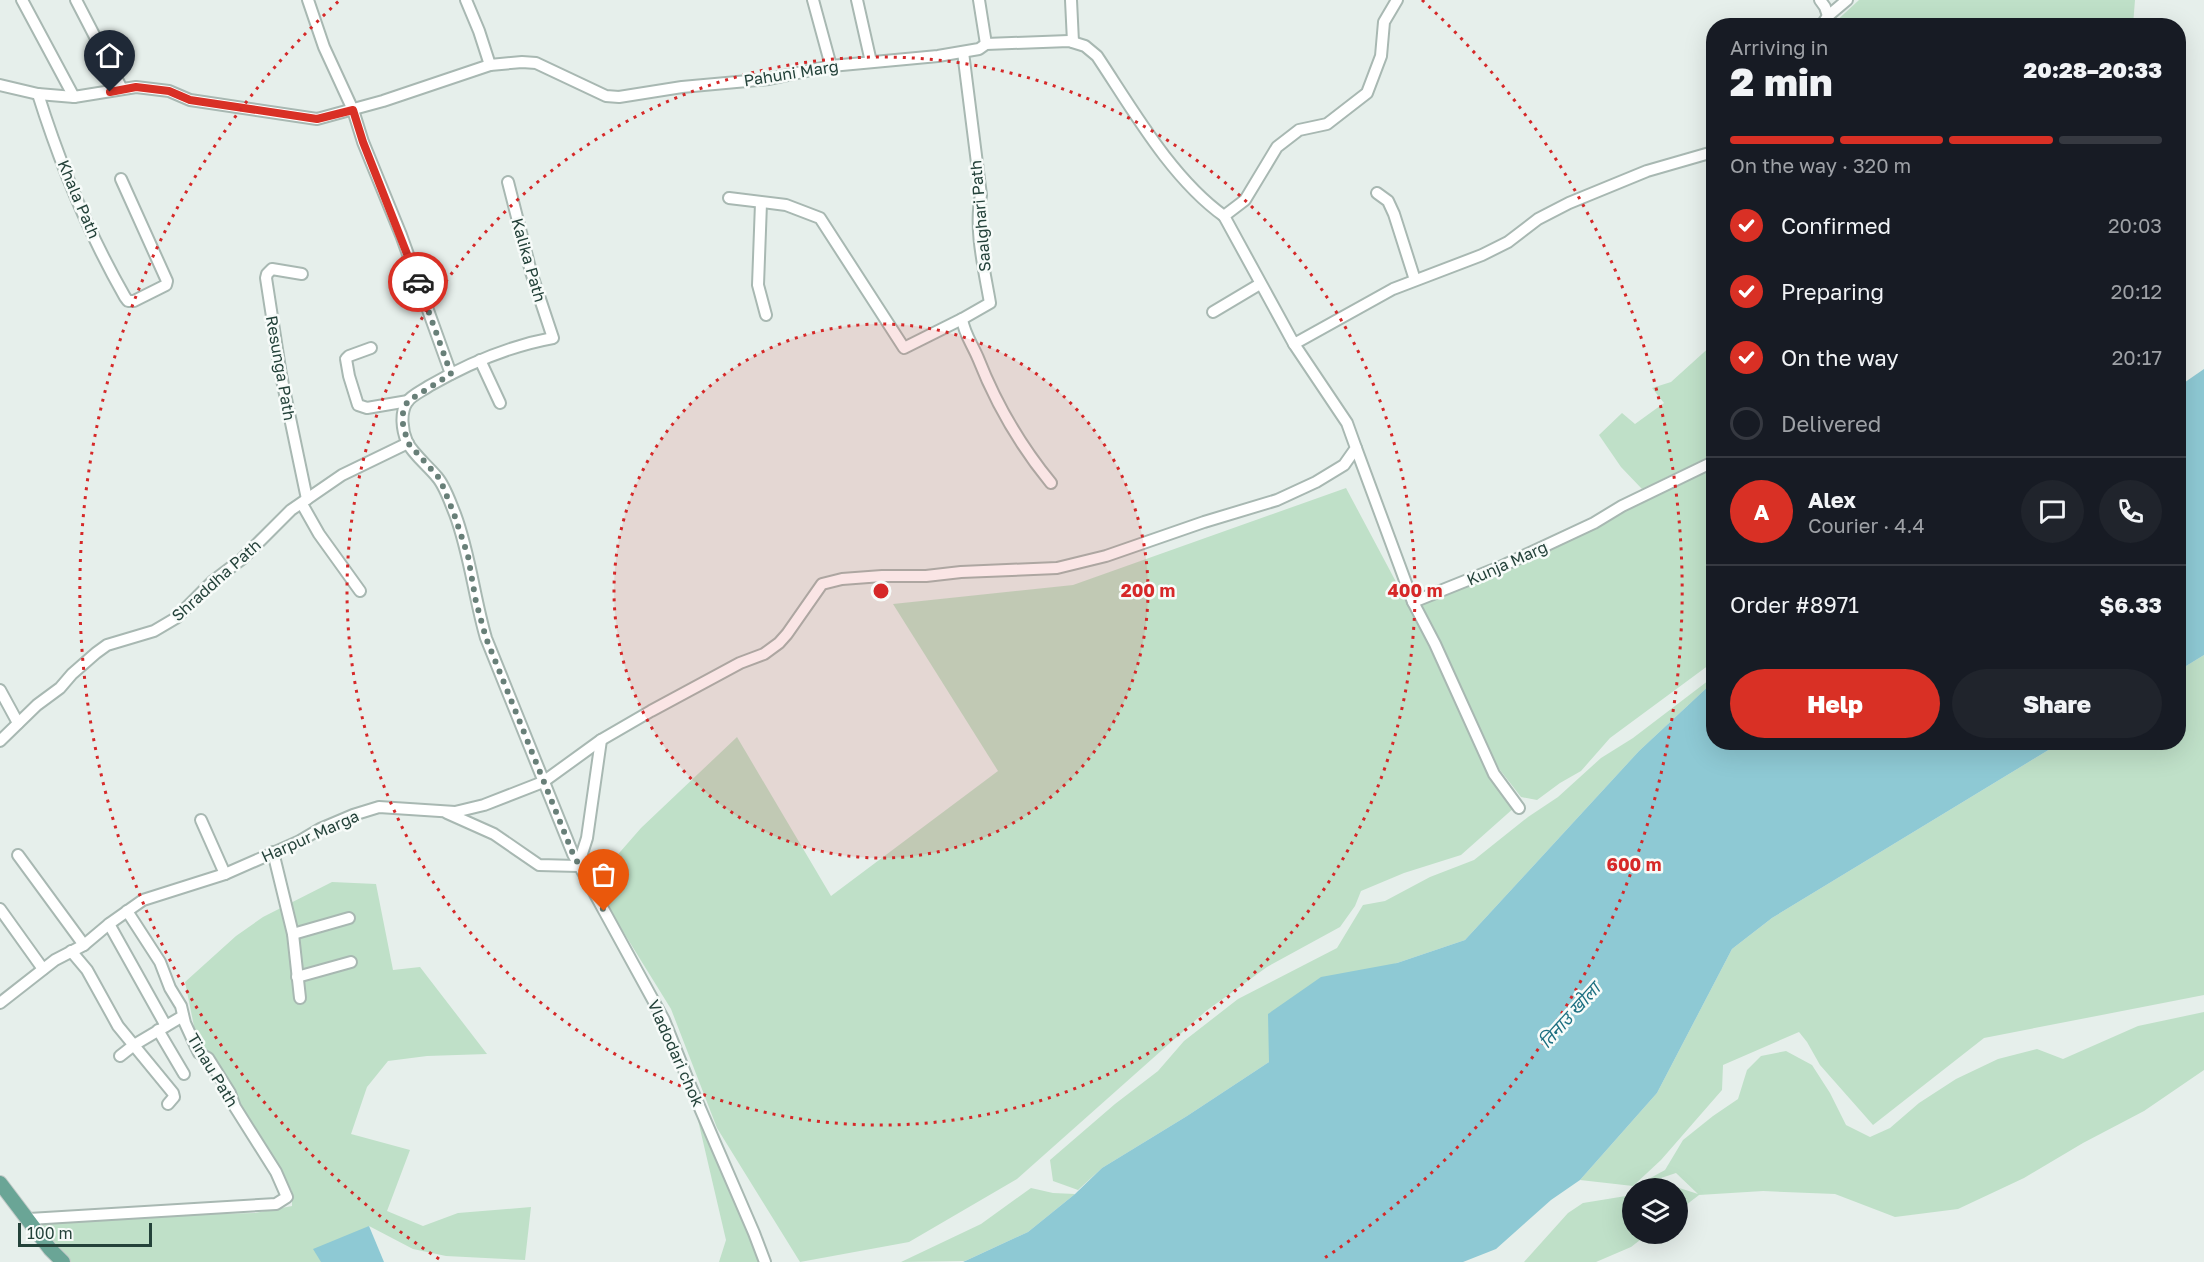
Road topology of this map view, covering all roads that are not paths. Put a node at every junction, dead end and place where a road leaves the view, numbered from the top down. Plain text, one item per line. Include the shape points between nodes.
1 (22, 0) edge
2 (76, 0) edge
3 (309, 0) edge
4 (466, 0) edge
5 (813, 0) edge
6 (857, 0) edge
7 (979, 0) edge
8 (1071, 0) edge
9 (1396, 0) edge
10 (1820, 0) edge
11 (1847, 0) edge
12 (1828, 16) joint
13 (1073, 42) junction
14 (986, 44) junction
15 (963, 52) junction
16 (871, 62) junction
17 (490, 65) junction
18 (831, 66) junction
19 (0, 85) edge
20 (122, 89) junction
21 (38, 94) junction
22 (74, 96) junction
23 (353, 110) junction
24 (1706, 154) edge
25 (122, 180) dead end
26 (507, 182) dead end
27 (1377, 193) dead end
28 (729, 198) dead end
29 (761, 203) junction
30 (1224, 216) junction
31 (302, 273) dead end
32 (1415, 280) junction
33 (1260, 284) junction
34 (1214, 312) dead end
35 (766, 315) dead end
36 (962, 319) junction
37 (1294, 344) junction
38 (371, 348) dead end
39 (480, 360) junction
40 (451, 374) junction
41 (408, 401) junction
42 (500, 403) dead end
43 (408, 443) junction
44 (1356, 448) junction
45 (1706, 465) edge
46 (1051, 483) dead end
47 (304, 501) junction
48 (360, 591) dead end
49 (1413, 602) junction
50 (0, 690) edge
51 (18, 723) junction
52 (601, 740) junction
53 (0, 741) edge
54 (543, 782) junction
55 (1519, 808) dead end
56 (442, 811) junction
57 (201, 820) dead end
58 (273, 852) junction
59 (18, 855) dead end
60 (578, 866) junction
61 (225, 874) junction
62 (0, 909) edge
63 (126, 911) junction
64 (349, 918) dead end
65 (109, 924) junction
66 (293, 934) junction
67 (84, 945) junction
68 (71, 951) junction
69 (351, 962) dead end
70 (44, 969) junction
71 (297, 977) junction
72 (300, 998) dead end
73 (0, 1003) edge
74 (183, 1016) junction
75 (162, 1028) junction
76 (134, 1045) junction
77 (120, 1056) dead end
78 (184, 1074) dead end
79 (168, 1104) dead end
80 (0, 1183) edge
81 (28, 1219) junction
82 (63, 1262) edge
83 (765, 1262) edge

1 - 22 street
2 - 20 street
3 - 23 street via 324,47
4 - 17 street
5 - 18 street
6 - 16 street
7 - 14 street
8 - 13 street
9 - 30 street via 1384,22 1381,56 1367,93 1327,124 1299,130 1277,147 1245,200
10 - 12 street
11 - 12 street
13 - 14 street, Pahuni Marg
13 - 30 street via 1097,56 1182,177 1203,201
14 - 15 street, Pahuni Marg
15 - 16 street, Pahuni Marg
15 - 36 street, Saalghari Path via 981,195 979,229 990,303
16 - 18 street, Pahuni Marg
17 - 18 street, Pahuni Marg via 536,63 612,97 769,79
17 - 23 street, Pahuni Marg
19 - 21 street, Pahuni Marg
20 - 22 street, Pahuni Marg
20 - 23 street, Pahuni Marg via 169,91 190,100 317,119
21 - 22 street, Pahuni Marg
21 - 25 street, Khala Path via 78,201 116,282 128,301 134,301 153,293 167,281
23 - 40 street
24 - 32 street via 1615,182 1538,219 1508,242 1482,255
26 - 39 street, Kalika Path via 553,338 526,343
27 - 32 street via 1388,201 1394,214
28 - 29 street
29 - 35 street via 758,285
29 - 36 street via 786,205 820,218 904,348
30 - 33 street
31 - 47 street, Resunga Path via 272,269 266,278
32 - 37 street via 1372,299
33 - 34 street
33 - 37 street
36 - 46 street via 999,409
37 - 44 street via 1347,423
38 - 41 street via 346,359 356,400 362,408
39 - 40 street
39 - 42 street
40 - 41 street
41 - 43 street via 403,410 403,425
43 - 47 street, Shraddha Path via 342,475
43 - 54 street, Vladodari chok via 440,479 454,514 468,556 486,638
44 - 49 street
44 - 52 street, Harpur Marga via 1344,465 1277,500 1106,556 1057,568 842,579 822,584 779,643 764,654 699,684
45 - 49 street, Kunja Marg via 1500,567
47 - 48 street via 319,534
47 - 51 street, Shraddha Path via 176,618 154,631 96,652
49 - 55 street via 1494,774
50 - 51 street
51 - 53 street, Shraddha Path
52 - 54 street, Harpur Marga
52 - 60 street via 587,838
54 - 56 street, Harpur Marga via 484,805
54 - 60 street, Vladodari chok
56 - 58 street, Harpur Marga via 380,807 353,815
56 - 60 street via 494,834 539,865
57 - 61 street
58 - 61 street, Harpur Marga
58 - 66 street
59 - 67 street
60 - 83 street, Vladodari chok via 664,1020
61 - 63 street, Harpur Marga via 143,900
62 - 70 street
63 - 65 street, Harpur Marga
63 - 74 street, Tinau Path via 160,962
64 - 66 street
65 - 67 street, Harpur Marga
65 - 75 street, Tinau Path
66 - 71 street
67 - 68 street, Harpur Marga
68 - 70 street, Harpur Marga
68 - 76 street
69 - 71 street
70 - 73 street, Harpur Marga
71 - 72 street
74 - 75 street
74 - 81 street, Tinau Path via 199,1053 208,1058 225,1084 287,1197 276,1204
75 - 76 street
75 - 78 street, Tinau Path
76 - 77 street
76 - 79 street via 173,1093
80 - 81 main road
81 - 82 main road

